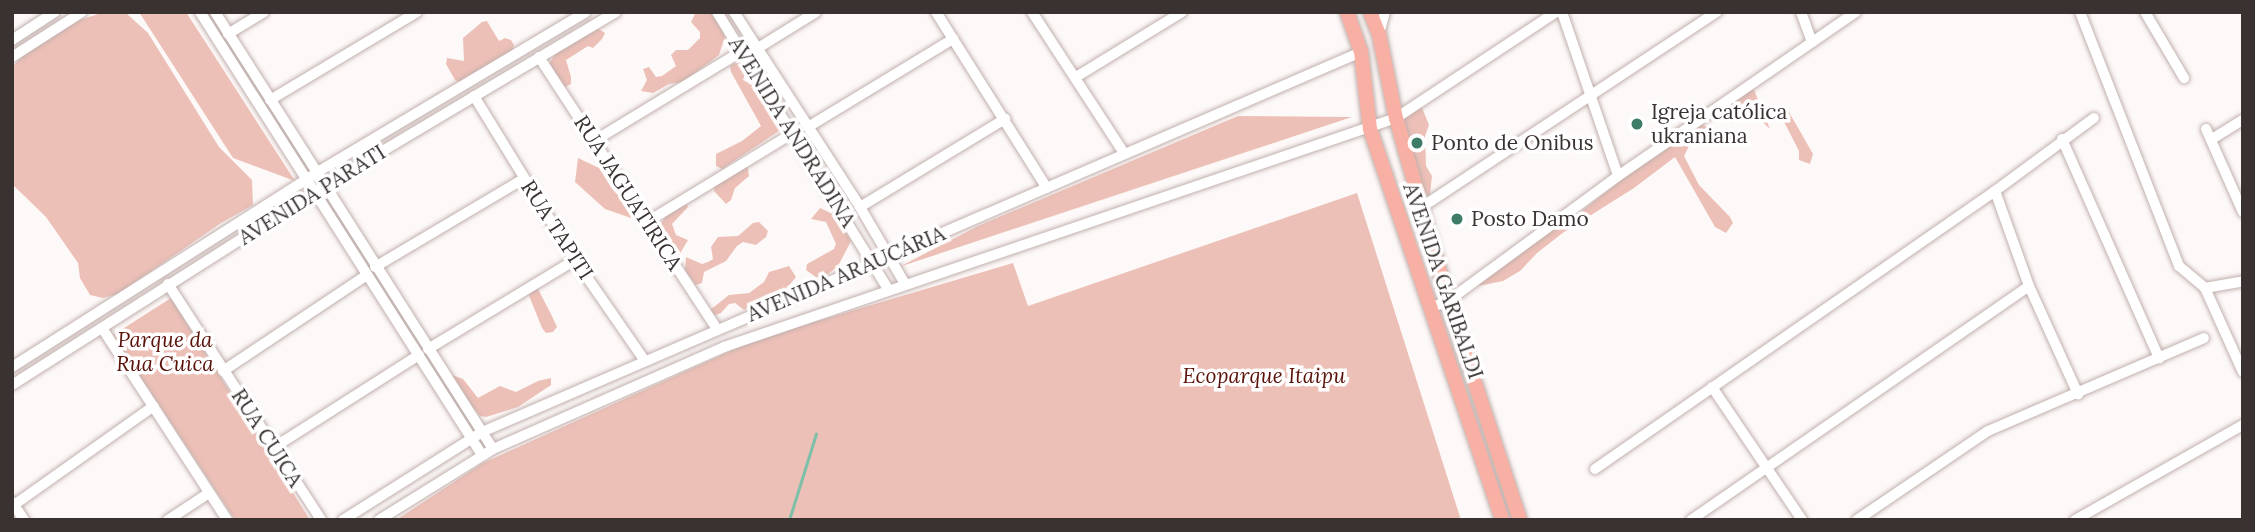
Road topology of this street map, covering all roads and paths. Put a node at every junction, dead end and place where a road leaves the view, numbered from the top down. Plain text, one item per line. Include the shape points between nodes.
1 (55, 12) edge
2 (82, 12) edge
3 (200, 12) edge
4 (215, 12) edge
5 (264, 12) edge
6 (417, 12) edge
7 (586, 12) edge
8 (616, 12) edge
9 (717, 12) edge
10 (734, 12) edge
11 (816, 12) edge
12 (936, 12) edge
13 (1032, 12) edge
14 (1182, 12) edge
15 (1347, 12) edge
16 (1370, 12) edge
17 (1385, 12) edge
18 (1556, 12) edge
19 (1562, 12) edge
20 (1717, 12) edge
21 (1801, 12) edge
22 (1856, 12) edge
23 (2080, 12) edge
24 (2145, 12) edge
25 (228, 34) junction
26 (1379, 34) junction
27 (953, 39) junction
28 (12, 40) edge
29 (1812, 42) junction
30 (758, 48) junction
31 (742, 51) junction
32 (1361, 52) junction
33 (1384, 56) junction
34 (12, 57) edge
35 (539, 57) junction
36 (1076, 77) junction
37 (2184, 78) dead end
38 (1591, 94) junction
39 (474, 96) junction
40 (270, 100) junction
41 (1396, 118) junction
42 (2094, 118) dead end
43 (1005, 119) junction
44 (2243, 120) edge
45 (808, 127) junction
46 (1370, 129) junction
47 (793, 133) junction
48 (2062, 139) junction
49 (594, 141) junction
50 (1124, 153) junction
51 (316, 173) junction
52 (1618, 176) junction
53 (523, 179) junction
54 (305, 180) junction
55 (324, 186) junction
56 (1047, 188) junction
57 (1995, 191) junction
58 (313, 192) junction
59 (860, 207) junction
60 (1422, 207) junction
61 (2243, 212) edge
62 (647, 222) junction
63 (888, 256) junction
64 (575, 260) junction
65 (873, 262) junction
66 (371, 271) junction
67 (2243, 281) edge
68 (168, 284) junction
69 (905, 284) junction
70 (2029, 286) junction
71 (2205, 288) junction
72 (888, 289) junction
73 (1448, 301) junction
74 (1430, 308) junction
75 (102, 328) junction
76 (716, 329) junction
77 (2204, 338) dead end
78 (423, 352) junction
79 (2159, 358) junction
80 (645, 361) junction
81 (12, 367) edge
82 (223, 371) junction
83 (2243, 372) edge
84 (12, 385) edge
85 (1712, 387) junction
86 (2078, 394) junction
87 (154, 406) junction
88 (2243, 425) edge
89 (482, 432) junction
90 (471, 437) junction
91 (273, 449) junction
92 (493, 449) junction
93 (482, 455) junction
94 (1595, 468) dead end
95 (1767, 469) junction
96 (209, 494) junction
97 (13, 504) edge
98 (23, 520) edge
99 (168, 520) edge
100 (227, 520) edge
101 (321, 520) edge
102 (343, 520) edge
103 (379, 520) edge
104 (1502, 520) edge
105 (1520, 520) edge
106 (1691, 520) edge
107 (1802, 520) edge
108 (1857, 520) edge
109 (2075, 520) edge

1 - 28 street
2 - 34 street
3 - 54 street
4 - 25 street
5 - 25 street
6 - 40 street
7 - 51 street, AVENIDA PARATI
8 - 35 street, AVENIDA PARATI
9 - 31 street, AVENIDA ANDRADINA
10 - 30 street, AVENIDA ANDRADINA
11 - 30 street
12 - 27 street
13 - 36 street
14 - 36 street
15 - 32 main road, AVENIDA GARIBALDI
16 - 26 main road, AVENIDA GARIBALDI
17 - 26 street
18 - 41 street, AVENIDA ARAUCÁRIA
19 - 38 street
20 - 38 street
21 - 29 street
22 - 29 street
23 - 71 street via 2179,266
24 - 37 street
25 - 40 street
26 - 33 main road, AVENIDA GARIBALDI
27 - 43 street
27 - 45 street
29 - 52 street
30 - 45 street, AVENIDA ANDRADINA
31 - 47 street, AVENIDA ANDRADINA
31 - 49 street
32 - 33 main road
32 - 46 main road, AVENIDA GARIBALDI
32 - 50 street, AVENIDA ARAUCÁRIA
33 - 41 main road, AVENIDA GARIBALDI
35 - 39 street, AVENIDA PARATI
35 - 49 street, RUA JAGUATIRICA
36 - 50 street
38 - 52 street
38 - 60 street
39 - 53 street, RUA TAPITI
39 - 55 street, AVENIDA PARATI
40 - 51 street
41 - 46 street, AVENIDA ARAUCÁRIA
41 - 60 main road, AVENIDA GARIBALDI
42 - 48 street
43 - 56 street
43 - 59 street
44 - 61 street via 2209,134
45 - 59 street, AVENIDA ANDRADINA
46 - 69 street, AVENIDA ARAUCÁRIA
46 - 74 main road, AVENIDA GARIBALDI
47 - 62 street
47 - 65 street, AVENIDA ANDRADINA
48 - 57 street
48 - 79 street
49 - 62 street, RUA JAGUATIRICA
50 - 56 street, AVENIDA ARAUCÁRIA
51 - 54 street, AVENIDA PARATI
51 - 55 street
52 - 73 street
53 - 64 street, RUA TAPITI
53 - 66 street
54 - 58 street
54 - 81 street, AVENIDA PARATI
55 - 58 street, AVENIDA PARATI
55 - 66 street
56 - 63 street, AVENIDA ARAUCÁRIA
57 - 70 street
57 - 85 street
58 - 66 street
58 - 68 street, AVENIDA PARATI
59 - 63 street, AVENIDA ANDRADINA
60 - 73 main road, AVENIDA GARIBALDI
62 - 76 street, RUA JAGUATIRICA
63 - 65 street, AVENIDA ARAUCÁRIA
63 - 69 street, AVENIDA ANDRADINA
64 - 78 street
64 - 80 street, RUA TAPITI
65 - 72 street, AVENIDA ANDRADINA
65 - 76 street, AVENIDA ARAUCÁRIA
66 - 78 street
66 - 82 street
67 - 71 street
68 - 75 street, AVENIDA PARATI
68 - 82 street, RUA CUICA
69 - 72 street, AVENIDA ARAUCÁRIA
70 - 86 street
70 - 95 street
71 - 83 street
72 - 92 street, AVENIDA ARAUCÁRIA via 724,347
73 - 74 street
73 - 105 main road, AVENIDA GARIBALDI
74 - 104 main road, AVENIDA GARIBALDI
75 - 84 street, AVENIDA PARATI
75 - 87 street
76 - 80 street, AVENIDA ARAUCÁRIA
77 - 79 street
78 - 89 street
78 - 90 street
78 - 91 street
79 - 86 street
80 - 89 street, AVENIDA ARAUCÁRIA
82 - 91 street, RUA CUICA
85 - 94 street
85 - 95 street
86 - 108 street via 1988,431
87 - 96 street
87 - 97 street
88 - 109 street
89 - 90 street, AVENIDA ARAUCÁRIA
89 - 92 street
90 - 93 street
90 - 102 street, AVENIDA ARAUCÁRIA
91 - 101 street, RUA CUICA
92 - 93 street, AVENIDA ARAUCÁRIA
93 - 103 street, AVENIDA ARAUCÁRIA
95 - 106 street
95 - 107 street
96 - 99 street
96 - 100 street
97 - 98 street

